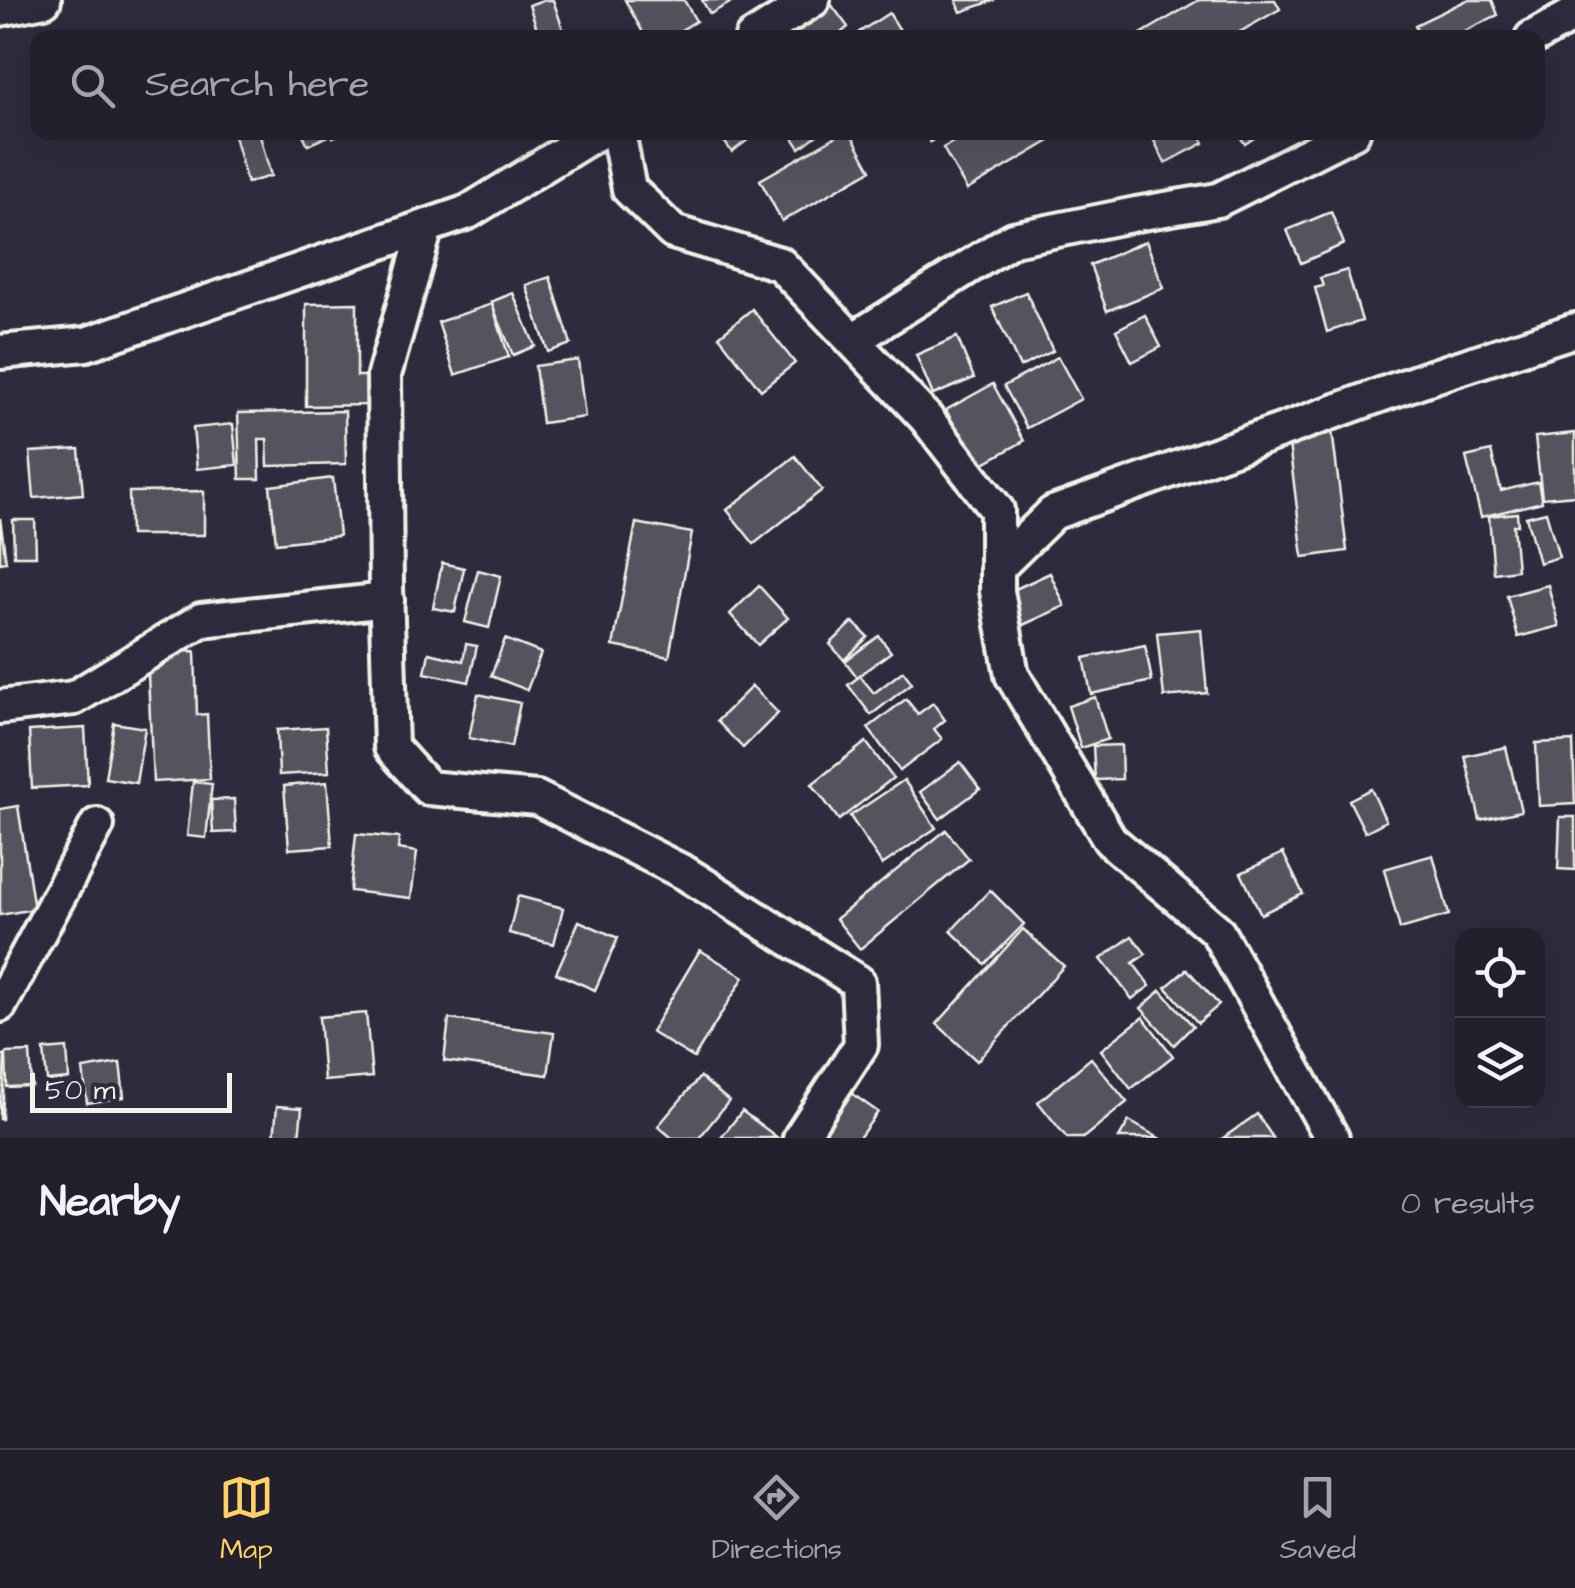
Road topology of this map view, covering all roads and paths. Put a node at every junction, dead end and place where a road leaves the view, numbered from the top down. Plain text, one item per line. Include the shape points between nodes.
1 (44, 0) edge
2 (813, 0) edge
3 (0, 9) edge
4 (1575, 14) edge
5 (765, 30) edge
6 (1545, 31) edge
7 (585, 140) edge
8 (620, 140) edge
9 (1337, 140) edge
10 (426, 227) junction
11 (1575, 330) edge
12 (852, 340) junction
13 (0, 352) edge
14 (997, 568) junction
15 (387, 600) junction
16 (0, 707) edge
17 (96, 825) dead end
18 (0, 1005) edge
19 (800, 1138) edge
20 (1332, 1138) edge

1 - 3 street
2 - 5 street
4 - 6 street
7 - 10 street via 468,212
8 - 12 street via 629,189 673,232 780,264
9 - 12 street via 1218,200 1013,238
10 - 13 street via 86,344
10 - 15 street via 384,375
11 - 14 street via 1053,512
12 - 14 street via 926,418 997,510
14 - 20 street via 1012,675 1110,840 1217,931
15 - 16 street via 200,620 74,698
15 - 19 street via 392,747 428,788 537,798 684,873 858,982 861,1045
17 - 18 street

